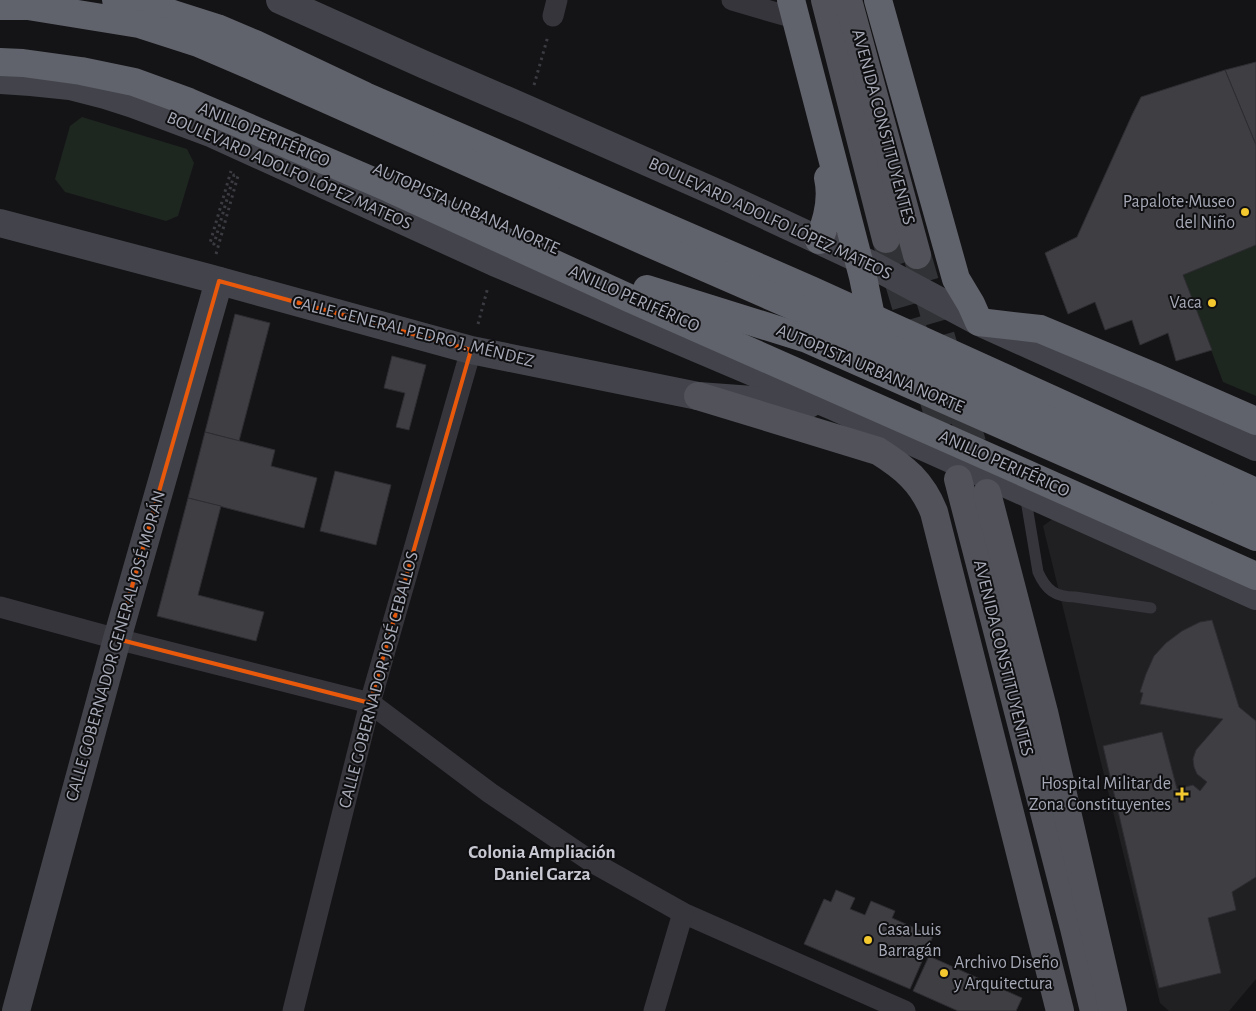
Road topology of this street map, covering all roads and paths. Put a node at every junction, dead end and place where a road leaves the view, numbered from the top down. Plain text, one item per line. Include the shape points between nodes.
1 (116, 0) edge
2 (280, 0) edge
3 (732, 0) edge
4 (824, 0) edge
5 (848, 0) edge
6 (878, 0) edge
7 (787, 5) edge
8 (0, 6) edge
9 (555, 8) edge
10 (0, 50) edge
11 (0, 62) edge
12 (0, 80) edge
13 (527, 109) junction
14 (233, 165) dead end
15 (0, 223) edge
16 (886, 239) tunnel mouth
17 (819, 240) junction
18 (917, 255) tunnel mouth
19 (494, 262) junction
20 (214, 280) junction
21 (979, 322) junction
22 (470, 350) junction
23 (698, 396) junction
24 (833, 406) junction
25 (1256, 421) edge
26 (1256, 447) edge
27 (958, 480) tunnel mouth
28 (1025, 492) junction
29 (1256, 492) edge
30 (987, 493) tunnel mouth
31 (1256, 514) edge
32 (1256, 538) edge
33 (1256, 572) edge
34 (1256, 576) edge
35 (1256, 596) edge
36 (0, 607) edge
37 (1151, 608) dead end
38 (117, 639) junction
39 (370, 703) junction
40 (1044, 712) junction
41 (683, 913) junction
42 (16, 1011) edge
43 (293, 1011) edge
44 (654, 1011) edge
45 (905, 1011) edge
46 (1060, 1011) edge
47 (1094, 1011) edge
48 (1113, 1011) edge
49 (1130, 1011) edge

1 - 29 highway via 173,14 255,44 365,96 812,290
2 - 13 main road, BOULEVARD ADOLFO LÓPEZ MATEOS
3 - 7 street
4 - 16 main road, AVENIDA CONSTITUYENTES
5 - 18 main road, AVENIDA CONSTITUYENTES
6 - 21 highway via 956,279
7 - 17 highway via 829,183 829,211
7 - 33 highway via 863,277 879,355 890,383 907,403 931,421 1024,468
8 - 31 highway via 28,6 139,24 198,43
9 - 13 path
10 - 32 highway, AUTOPISTA URBANA NORTE via 87,58 160,76 198,90 643,288 807,339
11 - 34 highway, ANILLO PERIFÉRICO via 81,71 134,82 189,102 389,188
12 - 19 main road, BOULEVARD ADOLFO LÓPEZ MATEOS via 70,86 133,104 213,134
13 - 17 main road, BOULEVARD ADOLFO LÓPEZ MATEOS
14 - 20 path via 210,243 214,244 234,175 238,176
15 - 20 main road, CALLE GENERAL PEDRO J. MÉNDEZ
17 - 21 main road, BOULEVARD ADOLFO LÓPEZ MATEOS
19 - 22 path
19 - 24 main road, BOULEVARD ADOLFO LÓPEZ MATEOS
20 - 22 main road, CALLE GENERAL PEDRO J. MÉNDEZ
20 - 38 main road, CALLE GOBERNADOR GENERAL JOSÉ MORÁN
21 - 25 highway via 1040,330
21 - 26 main road, BOULEVARD ADOLFO LÓPEZ MATEOS
22 - 23 main road, CALLE GENERAL PEDRO J. MÉNDEZ
22 - 39 street, CALLE GOBERNADOR JOSÉ CEBALLOS
23 - 24 main road, CALLE GENERAL PEDRO J. MÉNDEZ
23 - 46 main road via 878,451 910,474 929,499
24 - 28 main road, BOULEVARD ADOLFO LÓPEZ MATEOS
27 - 47 main road, AVENIDA CONSTITUYENTES
28 - 35 main road, BOULEVARD ADOLFO LÓPEZ MATEOS
28 - 37 lane via 1038,572 1049,590 1064,597
30 - 40 main road, AVENIDA CONSTITUYENTES
36 - 38 street
38 - 39 street
38 - 42 main road, CALLE GOBERNADOR GENERAL JOSÉ MORÁN
39 - 41 street via 490,793 584,856
39 - 43 street, CALLE GOBERNADOR JOSÉ CEBALLOS
40 - 48 main road, AVENIDA CONSTITUYENTES
40 - 49 main road via 1070,778
41 - 44 street
41 - 45 street

